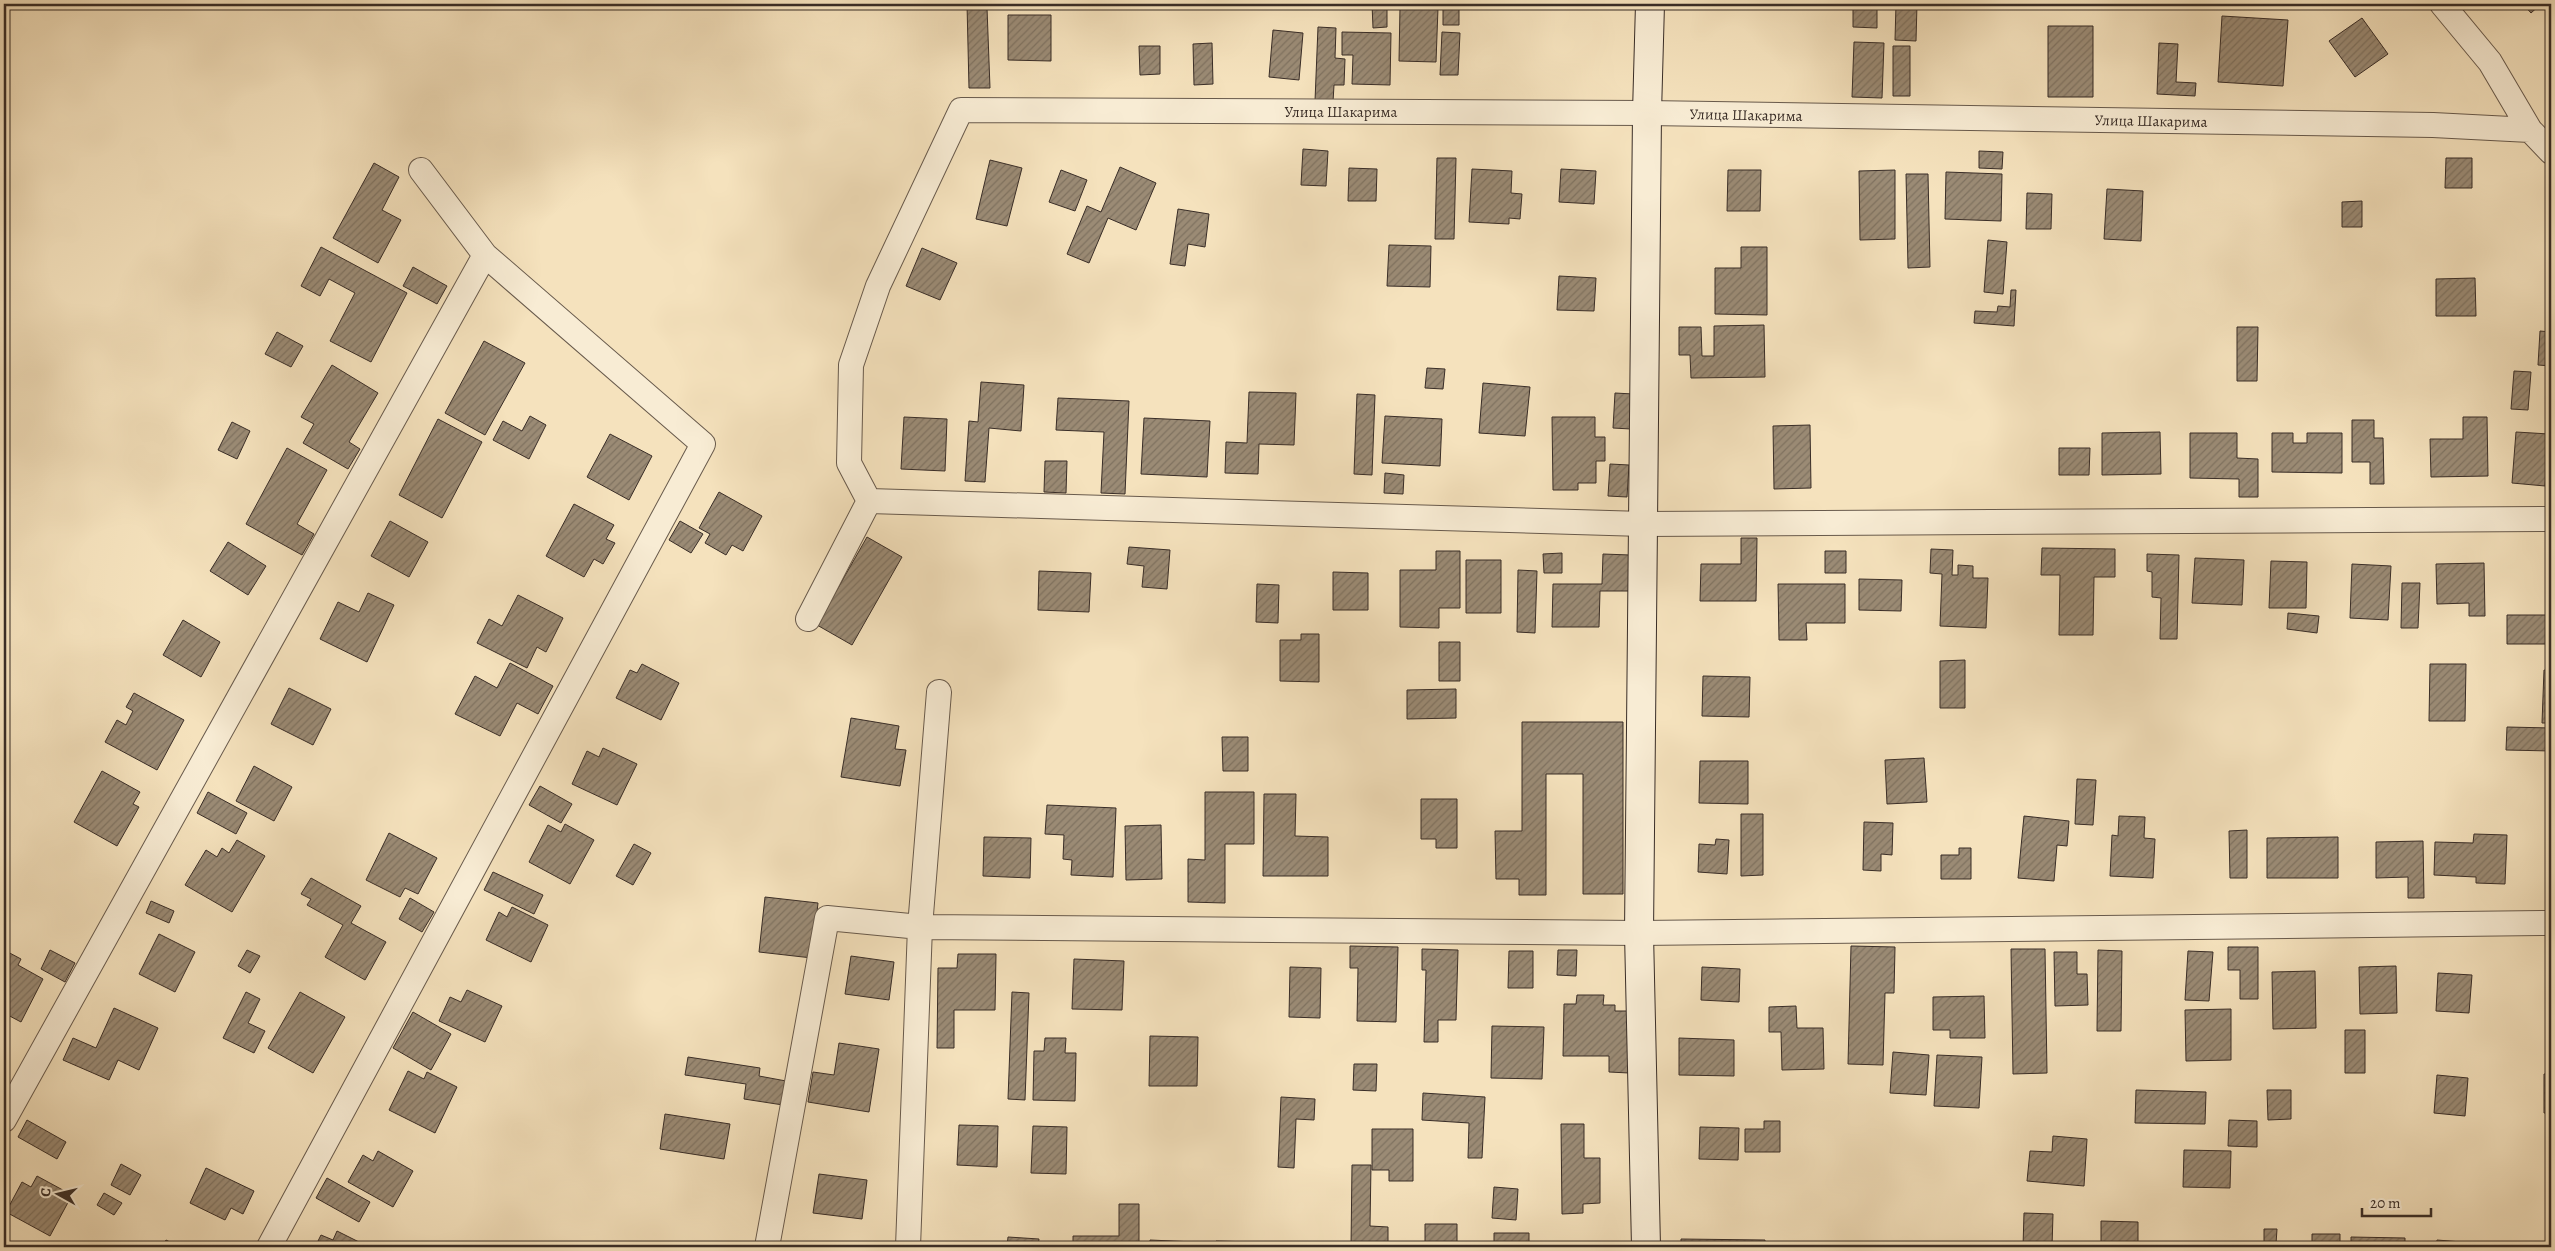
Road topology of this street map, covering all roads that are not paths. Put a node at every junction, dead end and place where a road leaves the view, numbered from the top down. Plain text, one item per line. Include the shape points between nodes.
1 (1650, 4) edge
2 (2442, 4) edge
3 (1647, 113) junction
4 (2530, 130) junction
5 (2551, 152) edge
6 (420, 170) dead end
7 (485, 255) junction
8 (869, 501) junction
9 (2551, 519) edge
10 (1643, 524) junction
11 (808, 619) dead end
12 (939, 692) dead end
13 (2551, 923) edge
14 (920, 926) junction
15 (1640, 933) junction
16 (4, 1120) edge
17 (269, 1247) edge
18 (766, 1247) edge
19 (908, 1247) edge
20 (1646, 1247) edge

1 - 3 street
2 - 4 street via 2490,62
3 - 4 street, Улица Шакарима via 2433,125
3 - 8 street, Улица Шакарима via 961,110 878,286 851,365 849,463
3 - 10 street
4 - 5 street
6 - 7 street
7 - 16 street
7 - 17 street via 703,444
8 - 10 street
8 - 11 street
9 - 10 street
10 - 15 street
12 - 14 street
13 - 15 street
14 - 15 street
14 - 18 street via 827,918
14 - 19 street
15 - 20 street

